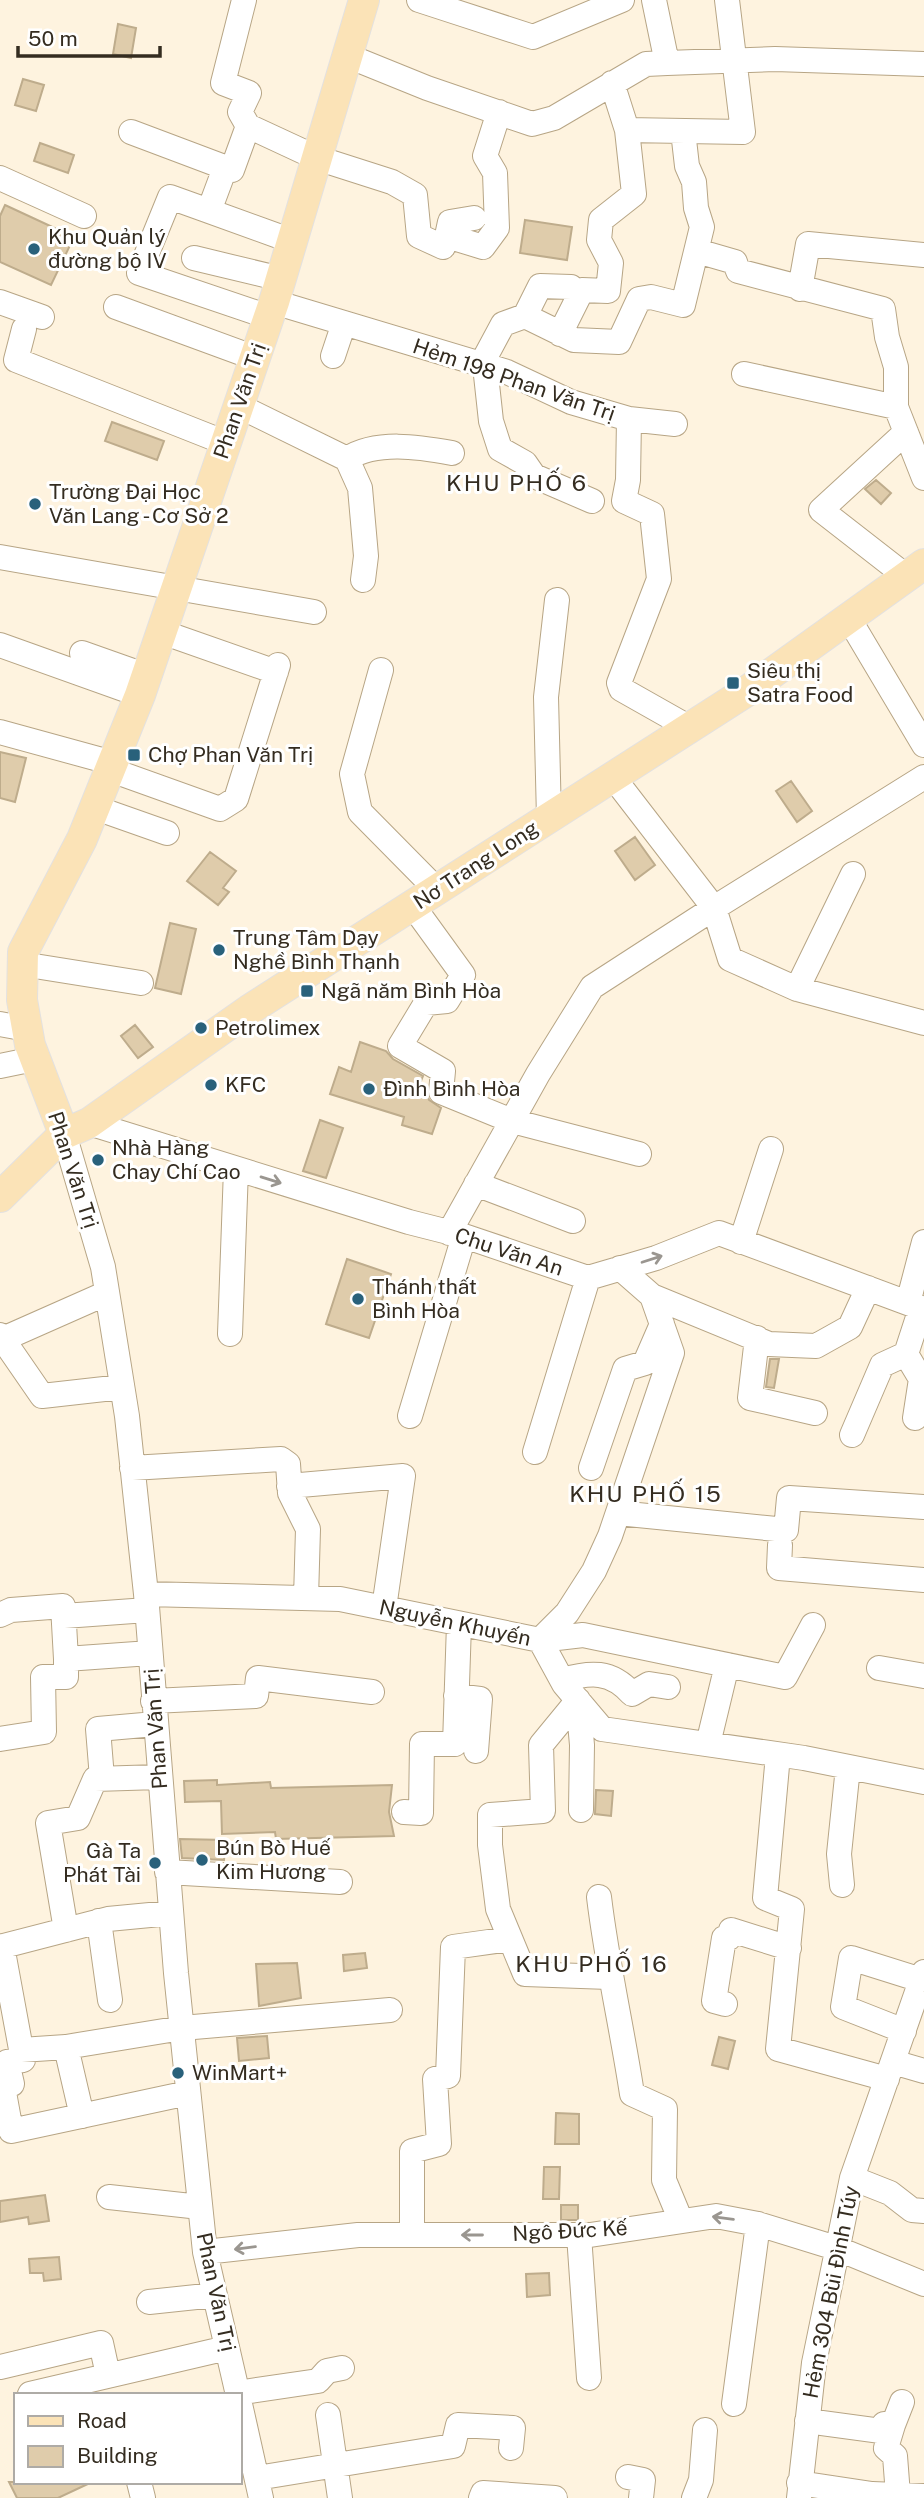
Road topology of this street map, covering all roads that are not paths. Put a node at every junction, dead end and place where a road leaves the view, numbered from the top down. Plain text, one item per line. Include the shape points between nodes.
1 (244, 0) edge
2 (364, 0) edge
3 (419, 0) edge
4 (622, 0) edge
5 (654, 0) edge
6 (727, 0) edge
7 (348, 55) junction
8 (736, 61) junction
9 (667, 63) junction
10 (924, 64) edge
11 (612, 83) junction
12 (499, 113) junction
13 (248, 126) junction
14 (627, 130) junction
15 (683, 131) junction
16 (131, 132) dead end
17 (317, 158) junction
18 (225, 168) junction
19 (0, 178) edge
20 (209, 211) junction
21 (84, 216) dead end
22 (474, 218) dead end
23 (447, 236) junction
24 (292, 241) junction
25 (697, 251) junction
26 (924, 254) edge
27 (194, 258) dead end
28 (571, 287) dead end
29 (800, 289) junction
30 (608, 291) junction
31 (275, 299) junction
32 (639, 299) junction
33 (0, 302) edge
34 (116, 307) dead end
35 (525, 316) junction
36 (344, 323) junction
37 (560, 334) junction
38 (332, 356) dead end
39 (255, 358) junction
40 (483, 365) junction
41 (744, 374) dead end
42 (239, 405) junction
43 (896, 407) junction
44 (629, 419) junction
45 (675, 424) dead end
46 (906, 432) junction
47 (226, 443) junction
48 (453, 453) dead end
49 (347, 459) junction
50 (924, 478) edge
51 (592, 501) dead end
52 (0, 557) edge
53 (915, 570) edge
54 (363, 580) dead end
55 (176, 590) junction
56 (557, 600) dead end
57 (314, 612) dead end
58 (853, 617) junction
59 (162, 632) junction
60 (0, 645) edge
61 (82, 653) dead end
62 (381, 670) dead end
63 (144, 686) junction
64 (923, 718) edge
65 (690, 728) junction
66 (0, 732) edge
67 (924, 745) edge
68 (112, 766) junction
69 (924, 776) edge
70 (613, 777) junction
71 (96, 808) junction
72 (549, 818) junction
73 (167, 833) dead end
74 (853, 874) dead end
75 (425, 898) junction
76 (714, 908) junction
77 (22, 964) junction
78 (141, 983) dead end
79 (797, 989) junction
80 (924, 1023) edge
81 (13, 1026) edge
82 (34, 1059) junction
83 (0, 1066) edge
84 (512, 1121) junction
85 (76, 1129) junction
86 (771, 1149) dead end
87 (639, 1154) dead end
88 (236, 1169) junction
89 (476, 1184) junction
90 (0, 1196) edge
91 (573, 1221) dead end
92 (457, 1234) junction
93 (741, 1242) junction
94 (924, 1242) edge
95 (620, 1268) junction
96 (589, 1278) junction
97 (868, 1288) junction
98 (107, 1293) junction
99 (652, 1296) junction
100 (917, 1307) edge
101 (662, 1324) junction
102 (230, 1334) dead end
103 (1, 1337) edge
104 (757, 1338) junction
105 (906, 1354) junction
106 (122, 1387) junction
107 (816, 1413) dead end
108 (410, 1416) dead end
109 (915, 1418) dead end
110 (852, 1435) dead end
111 (535, 1451) dead end
112 (132, 1468) junction
113 (591, 1468) dead end
114 (289, 1486) junction
115 (924, 1507) edge
116 (618, 1513) junction
117 (779, 1545) dead end
118 (924, 1580) edge
119 (306, 1598) junction
120 (146, 1602) junction
121 (384, 1608) junction
122 (0, 1615) edge
123 (64, 1616) junction
124 (459, 1624) junction
125 (813, 1625) dead end
126 (540, 1640) junction
127 (150, 1653) junction
128 (66, 1659) junction
129 (727, 1665) junction
130 (879, 1668) dead end
131 (924, 1676) edge
132 (562, 1680) junction
133 (667, 1687) dead end
134 (372, 1692) dead end
135 (456, 1696) junction
136 (578, 1700) junction
137 (154, 1712) junction
138 (0, 1739) edge
139 (708, 1744) junction
140 (477, 1751) dead end
141 (778, 1755) junction
142 (848, 1767) junction
143 (159, 1777) junction
144 (102, 1779) junction
145 (924, 1782) edge
146 (581, 1811) dead end
147 (404, 1812) dead end
148 (167, 1872) junction
149 (340, 1882) dead end
150 (842, 1885) dead end
151 (599, 1897) dead end
152 (171, 1913) junction
153 (99, 1921) junction
154 (66, 1930) junction
155 (510, 1939) junction
156 (1, 1947) edge
157 (789, 1948) junction
158 (609, 1976) junction
159 (923, 1976) edge
160 (110, 2000) dead end
161 (725, 2004) dead end
162 (390, 2010) dead end
163 (182, 2028) junction
164 (904, 2031) junction
165 (66, 2047) junction
166 (22, 2055) junction
167 (890, 2070) junction
168 (924, 2071) edge
169 (188, 2093) junction
170 (82, 2116) junction
171 (852, 2178) junction
172 (108, 2197) dead end
173 (200, 2207) junction
174 (924, 2211) edge
175 (681, 2221) junction
176 (758, 2224) junction
177 (412, 2235) junction
178 (579, 2235) junction
179 (836, 2248) junction
180 (205, 2252) junction
181 (924, 2284) edge
182 (215, 2295) junction
183 (149, 2302) dead end
184 (227, 2348) junction
185 (0, 2367) edge
186 (342, 2368) dead end
187 (108, 2375) junction
188 (589, 2378) dead end
189 (84, 2388) edge
190 (39, 2393) edge
191 (237, 2393) edge
192 (242, 2396) edge
193 (902, 2402) dead end
194 (734, 2404) dead end
195 (328, 2415) dead end
196 (242, 2419) edge
197 (807, 2421) junction
198 (893, 2425) junction
199 (705, 2430) dead end
200 (511, 2448) dead end
201 (335, 2466) junction
202 (628, 2477) dead end
203 (799, 2491) edge
204 (255, 2492) edge
205 (898, 2495) junction
206 (924, 2496) edge
207 (696, 2497) edge
208 (340, 2498) edge
209 (481, 2498) edge
210 (554, 2498) edge
211 (641, 2498) edge

1 - 13 street via 223,83 249,93 240,112
2 - 7 main road, Phan Văn Trị
3 - 4 street via 533,37
5 - 9 street
6 - 8 street
7 - 12 street
7 - 17 main road, Phan Văn Trị
8 - 9 street
8 - 10 street
8 - 15 street via 743,132
9 - 11 street via 646,64
11 - 12 street via 554,118 532,124
11 - 14 street
12 - 23 street via 485,156 495,173 497,228 483,247
13 - 17 street
13 - 18 street via 232,170
14 - 15 street
14 - 30 street via 634,194 601,220 599,240 611,263
15 - 25 street via 702,227
16 - 18 street
17 - 23 street via 392,181 415,195 419,236 443,247
17 - 24 main road, Phan Văn Trị
18 - 20 street
19 - 21 street
20 - 24 street
20 - 31 street via 170,197 139,273
22 - 23 street via 450,222
24 - 31 main road, Phan Văn Trị
25 - 29 street via 734,262 738,271
25 - 32 street via 682,305 651,297
26 - 29 street via 808,244
27 - 31 street
28 - 35 street via 540,286
29 - 43 street via 883,309 896,367
30 - 32 street
30 - 37 street via 582,290
31 - 36 street, Hẻm 198 Phan Văn Trị
31 - 39 main road, Phan Văn Trị
32 - 37 street via 619,342 574,340
33 - 47 street via 33,323 16,360
34 - 39 street
35 - 37 street
35 - 40 street via 503,324
36 - 38 street
36 - 40 street, Hẻm 198 Phan Văn Trị
39 - 42 main road, Phan Văn Trị
40 - 44 street, Hẻm 198 Phan Văn Trị via 571,402
40 - 51 street via 500,449 525,463 534,476
41 - 43 street
42 - 47 main road, Phan Văn Trị
42 - 49 street
43 - 46 street
44 - 45 street, Hẻm 198 Phan Văn Trị
44 - 65 street via 624,501 652,514 659,579 619,683 621,689
46 - 50 street
46 - 53 street via 821,510
47 - 55 main road, Phan Văn Trị
48 - 49 street via 382,447
49 - 54 street via 360,488 366,556
52 - 55 street
53 - 58 main road, Nơ Trang Long
55 - 57 street
55 - 59 main road, Phan Văn Trị
56 - 72 street via 545,697
58 - 64 street
58 - 65 main road, Nơ Trang Long
58 - 67 street
59 - 63 main road, Phan Văn Trị
59 - 68 street via 277,669 236,799 220,809
60 - 63 street
61 - 63 street
62 - 75 street via 352,774 360,812
63 - 68 main road, Phan Văn Trị
65 - 70 main road, Nơ Trang Long
66 - 68 street
68 - 71 main road, Phan Văn Trị
69 - 76 street
70 - 72 main road, Nơ Trang Long
70 - 76 street
71 - 73 street
71 - 77 main road, Phan Văn Trị via 23,952
72 - 75 main road, Nơ Trang Long
74 - 79 street
75 - 84 street via 463,975 447,1001 426,1003 400,1046 443,1071 441,1092
75 - 85 main road, Nơ Trang Long via 249,1010
76 - 79 street via 730,959
76 - 84 street via 592,987
77 - 78 street
77 - 81 main road, Phan Văn Trị via 22,1000
79 - 80 street
81 - 82 main road, Phan Văn Trị
82 - 83 street
82 - 85 main road, Phan Văn Trị
84 - 87 street
84 - 89 street
85 - 88 street, Chu Văn An
85 - 90 main road, Nơ Trang Long
85 - 98 street, Phan Văn Trị
86 - 93 street
88 -> 92 street, Chu Văn An
88 - 102 street
89 - 91 street
89 - 92 street
92 - 96 street, Chu Văn An
92 - 108 street
95 -> 93 street, Chu Văn An via 719,1233
93 - 97 street, Chu Văn An
94 - 100 street
95 - 96 street, Chu Văn An
95 - 99 street
96 - 111 street
97 - 100 street, Chu Văn An
97 - 104 street via 850,1326 816,1346
98 - 103 street
98 - 106 street, Phan Văn Trị
99 - 101 street
99 - 104 street
100 - 105 street
101 - 113 street via 645,1363 625,1370
101 - 116 street via 672,1353
103 - 106 street via 42,1396
104 - 107 street via 750,1398
105 - 109 street via 922,1379
105 - 110 street via 882,1365
106 - 112 street, Phan Văn Trị
112 - 114 street via 281,1459 288,1464
112 - 120 street, Phan Văn Trị
114 - 119 street via 308,1528
114 - 121 street via 403,1476
115 - 116 street via 789,1498 786,1530
116 - 126 street via 594,1571 567,1613
117 - 118 street via 779,1568
119 - 120 street, Nguyễn Khuyến
119 - 121 street, Nguyễn Khuyến
120 - 123 street, Nguyễn Khuyến
120 - 127 street, Phan Văn Trị
121 - 124 street, Nguyễn Khuyến
122 - 123 street via 63,1606
123 - 128 street
124 - 126 street, Nguyễn Khuyến
124 - 135 street
125 - 129 street via 785,1677
126 - 129 street via 583,1635
126 - 132 street, Nguyễn Khuyến
127 - 128 street
127 - 137 street, Phan Văn Trị
128 - 138 street via 66,1677 43,1677 44,1732
129 - 139 street
130 - 131 street
132 - 133 street via 589,1672 610,1675 632,1694 649,1684
132 - 136 street, Nguyễn Khuyến
134 - 137 street via 258,1678 256,1696
135 - 140 street via 480,1699
135 - 147 street via 454,1744 422,1744 421,1812
136 - 139 street, Nguyễn Khuyến via 603,1729
136 - 146 street
136 - 155 street via 541,1745 543,1811 490,1815 498,1909
137 - 143 street, Phan Văn Trị
137 - 144 street via 98,1729
139 - 141 street, Nguyễn Khuyến
141 - 142 street, Nguyễn Khuyến
141 - 157 street via 765,1898 792,1909
142 - 145 street, Nguyễn Khuyến
142 - 150 street via 839,1854
143 - 144 street
143 - 148 street, Phan Văn Trị
144 - 154 street via 94,1779 78,1818 48,1823
148 - 149 street
148 - 152 street, Phan Văn Trị
151 - 158 street
152 - 153 street
152 - 163 street, Phan Văn Trị
153 - 154 street
153 - 160 street
154 - 156 street
155 - 158 street via 525,1974
155 - 177 street via 453,1947 448,2076 435,2079 439,2144 412,2151
156 - 166 street
157 - 161 street via 731,1930 729,1938 724,1938 714,2001
157 - 167 street via 778,2049
158 - 175 street via 632,2094 665,2109 664,2180
159 - 164 street, Hẻm 304 Bùi Đình Túy
159 - 164 street via 851,1958 842,2007
162 - 163 street
163 - 165 street
163 - 169 street, Phan Văn Trị
164 - 167 street, Hẻm 304 Bùi Đình Túy
165 - 166 street
165 - 170 street
166 - 170 street via 6,2062 12,2084 3,2087 11,2131
167 - 168 street
167 - 171 street, Hẻm 304 Bùi Đình Túy
169 - 170 street
169 - 173 street, Phan Văn Trị
171 - 174 street via 890,2193 912,2210
171 - 179 street, Hẻm 304 Bùi Đình Túy
172 - 173 street
173 - 180 street, Phan Văn Trị
176 -> 175 street, Ngô Đức Kế via 716,2216
175 - 178 street, Ngô Đức Kế
176 - 179 street, Ngô Đức Kế
176 - 194 street
178 -> 177 street, Ngô Đức Kế
177 -> 180 street, Ngô Đức Kế via 358,2235
178 - 188 street
179 - 181 street, Ngô Đức Kế
179 - 197 street, Hẻm 304 Bùi Đình Túy
180 - 182 street, Phan Văn Trị
182 - 183 street
182 - 184 street, Phan Văn Trị
184 - 187 street
184 - 191 street, Phan Văn Trị
185 - 187 street via 101,2343
186 - 192 street via 327,2371 318,2381
187 - 189 street
189 - 190 street
193 - 198 street
195 - 201 street
196 - 204 street, Phan Văn Trị
197 - 198 street via 881,2431 884,2424
197 - 203 street, Hẻm 304 Bùi Đình Túy
198 - 205 street via 886,2448 895,2456
199 - 207 street
200 - 201 street via 513,2428 458,2425 453,2446
201 - 204 street
201 - 208 street
202 - 211 street via 643,2480
203 - 205 street
205 - 206 street
209 - 210 street via 483,2493

